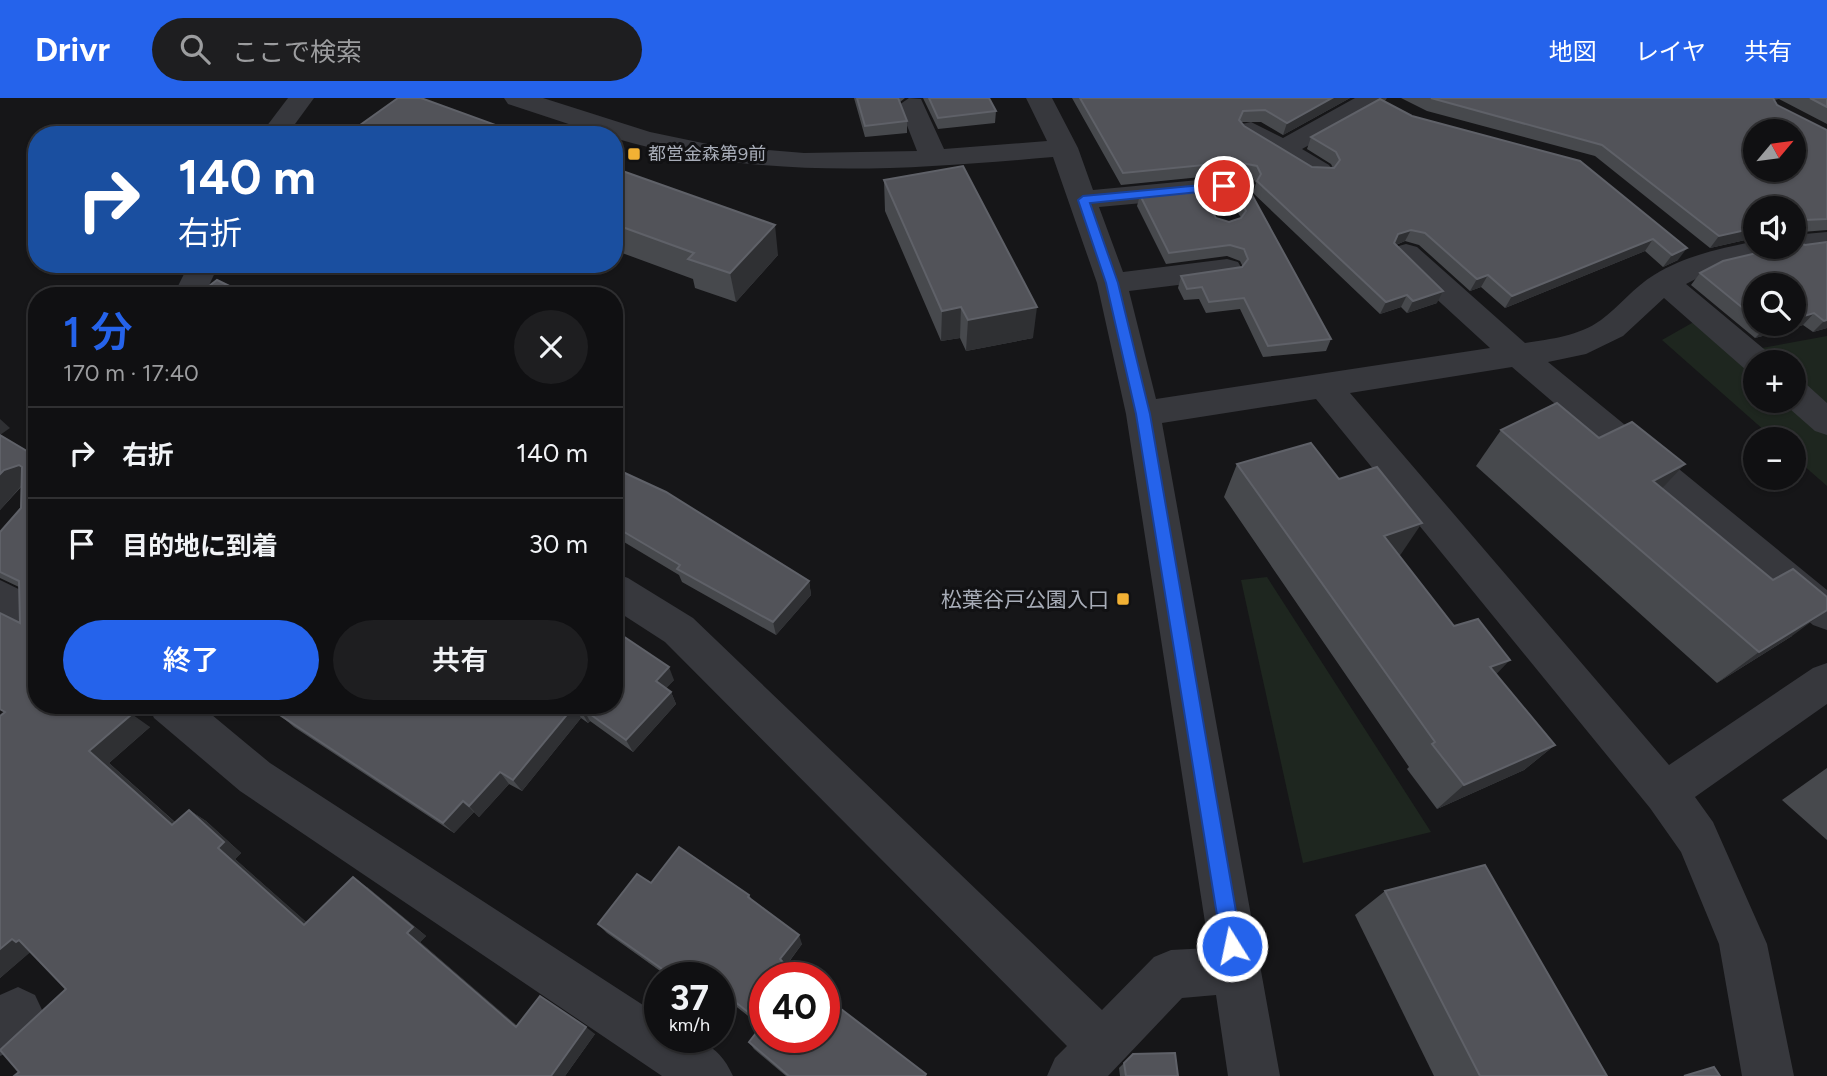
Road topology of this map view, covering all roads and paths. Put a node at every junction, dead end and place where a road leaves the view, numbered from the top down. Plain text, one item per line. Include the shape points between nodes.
1 (301, 98) edge
2 (517, 98) edge
3 (1048, 100) edge
4 (1382, 102) edge
5 (912, 105) dead end
6 (280, 126) edge
7 (602, 126) edge
8 (1251, 130) edge
9 (623, 133) edge
10 (1064, 148) junction
11 (1282, 149) junction
12 (934, 158) junction
13 (1319, 171) edge
14 (1241, 184) edge
15 (1083, 200) junction
16 (1827, 241) edge
17 (1806, 243) edge
18 (1743, 249) edge
19 (1406, 254) edge
20 (1227, 269) edge
21 (1665, 282) junction
22 (1112, 283) junction
23 (1744, 350) edge
24 (1517, 354) junction
25 (1324, 385) junction
26 (1806, 404) edge
27 (1143, 414) junction
28 (1827, 422) edge
29 (623, 595) edge
30 (0, 596) edge
31 (28, 613) edge
32 (1827, 613) edge
33 (1827, 681) edge
34 (180, 714) edge
35 (1665, 793) junction
36 (1236, 970) junction
37 (1088, 1061) edge
38 (707, 1076) edge
39 (1254, 1076) edge
40 (1768, 1076) edge

1 - 6 street
2 - 7 street
3 - 10 street
4 - 11 street
5 - 12 street
8 - 11 street
9 - 12 street via 716,154 786,162
10 - 12 street
10 - 15 street
11 - 13 street
14 - 15 street via 1213,199
15 - 22 street
16 - 17 street
18 - 21 street via 1694,254
19 - 24 street
20 - 22 street
21 - 23 street
21 - 24 street via 1600,334 1575,346
22 - 27 street
24 - 25 street
24 - 32 street
25 - 27 street
25 - 35 street
26 - 28 street
27 - 36 street
29 - 37 street via 679,630
30 - 31 street
33 - 35 street
34 - 38 street via 255,777
35 - 40 street via 1697,837 1743,944
36 - 37 street via 1171,974
36 - 39 street

